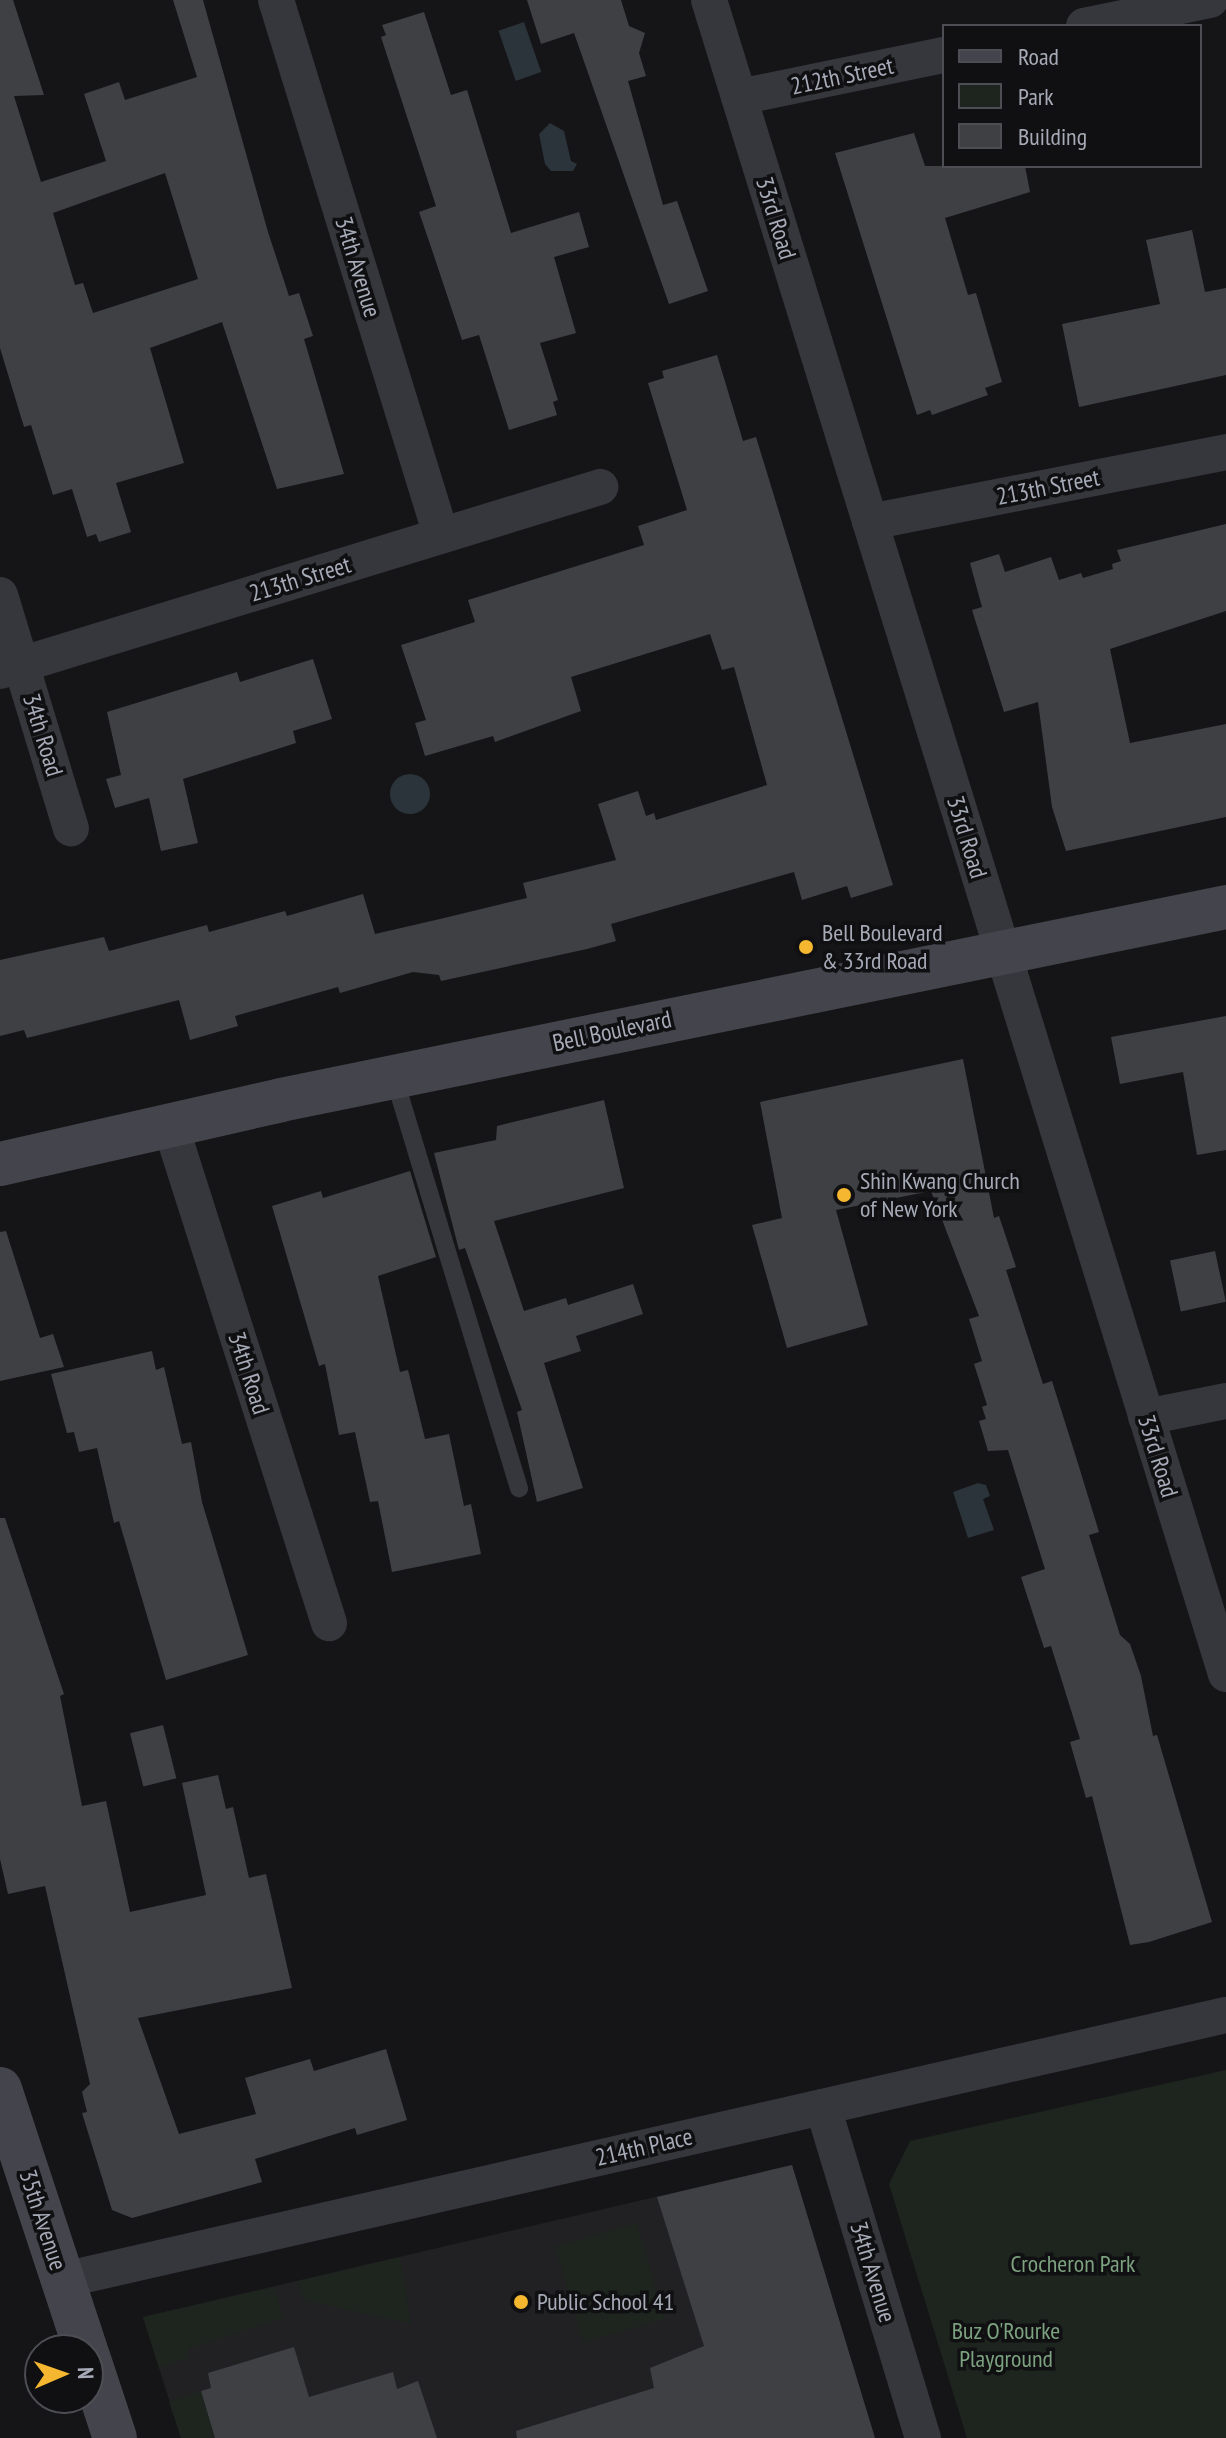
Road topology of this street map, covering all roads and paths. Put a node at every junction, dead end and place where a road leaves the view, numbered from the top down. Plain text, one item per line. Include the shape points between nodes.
1 (276, 0) edge
2 (709, 0) edge
3 (1210, 0) edge
4 (1094, 24) edge
5 (942, 55) edge
6 (739, 97) junction
7 (1226, 452) edge
8 (600, 487) dead end
9 (870, 522) junction
10 (441, 535) junction
11 (0, 595) edge
12 (11, 668) edge
13 (71, 828) dead end
14 (1226, 907) edge
15 (1002, 951) junction
16 (394, 1077) junction
17 (170, 1124) junction
18 (0, 1164) edge
19 (1226, 1401) edge
20 (1146, 1417) junction
21 (519, 1488) dead end
22 (329, 1623) dead end
23 (1226, 1674) edge
24 (1226, 2015) edge
25 (0, 2089) edge
26 (823, 2107) junction
27 (63, 2280) junction
28 (81, 2334) edge
29 (104, 2405) edge
30 (115, 2438) edge
31 (923, 2438) edge

1 - 10 street, 34th Avenue
2 - 6 street, 33rd Road
3 - 4 street
5 - 6 street, 212th Street
6 - 9 street, 33rd Road
7 - 9 street, 213th Street
8 - 10 street, 213th Street
9 - 15 street, 33rd Road
10 - 12 street, 213th Street
11 - 12 street, 34th Road
12 - 13 street, 34th Road
14 - 15 street, Bell Boulevard
15 - 16 street, Bell Boulevard
15 - 20 street, 33rd Road
16 - 17 street, Bell Boulevard
16 - 21 lane
17 - 18 street, Bell Boulevard
17 - 22 street, 34th Road
19 - 20 street
20 - 23 street, 33rd Road
24 - 26 street, 214th Place
25 - 27 street, 35th Avenue
26 - 27 street, 214th Place
26 - 31 street, 34th Avenue
27 - 28 street, 35th Avenue
29 - 30 street, 35th Avenue

